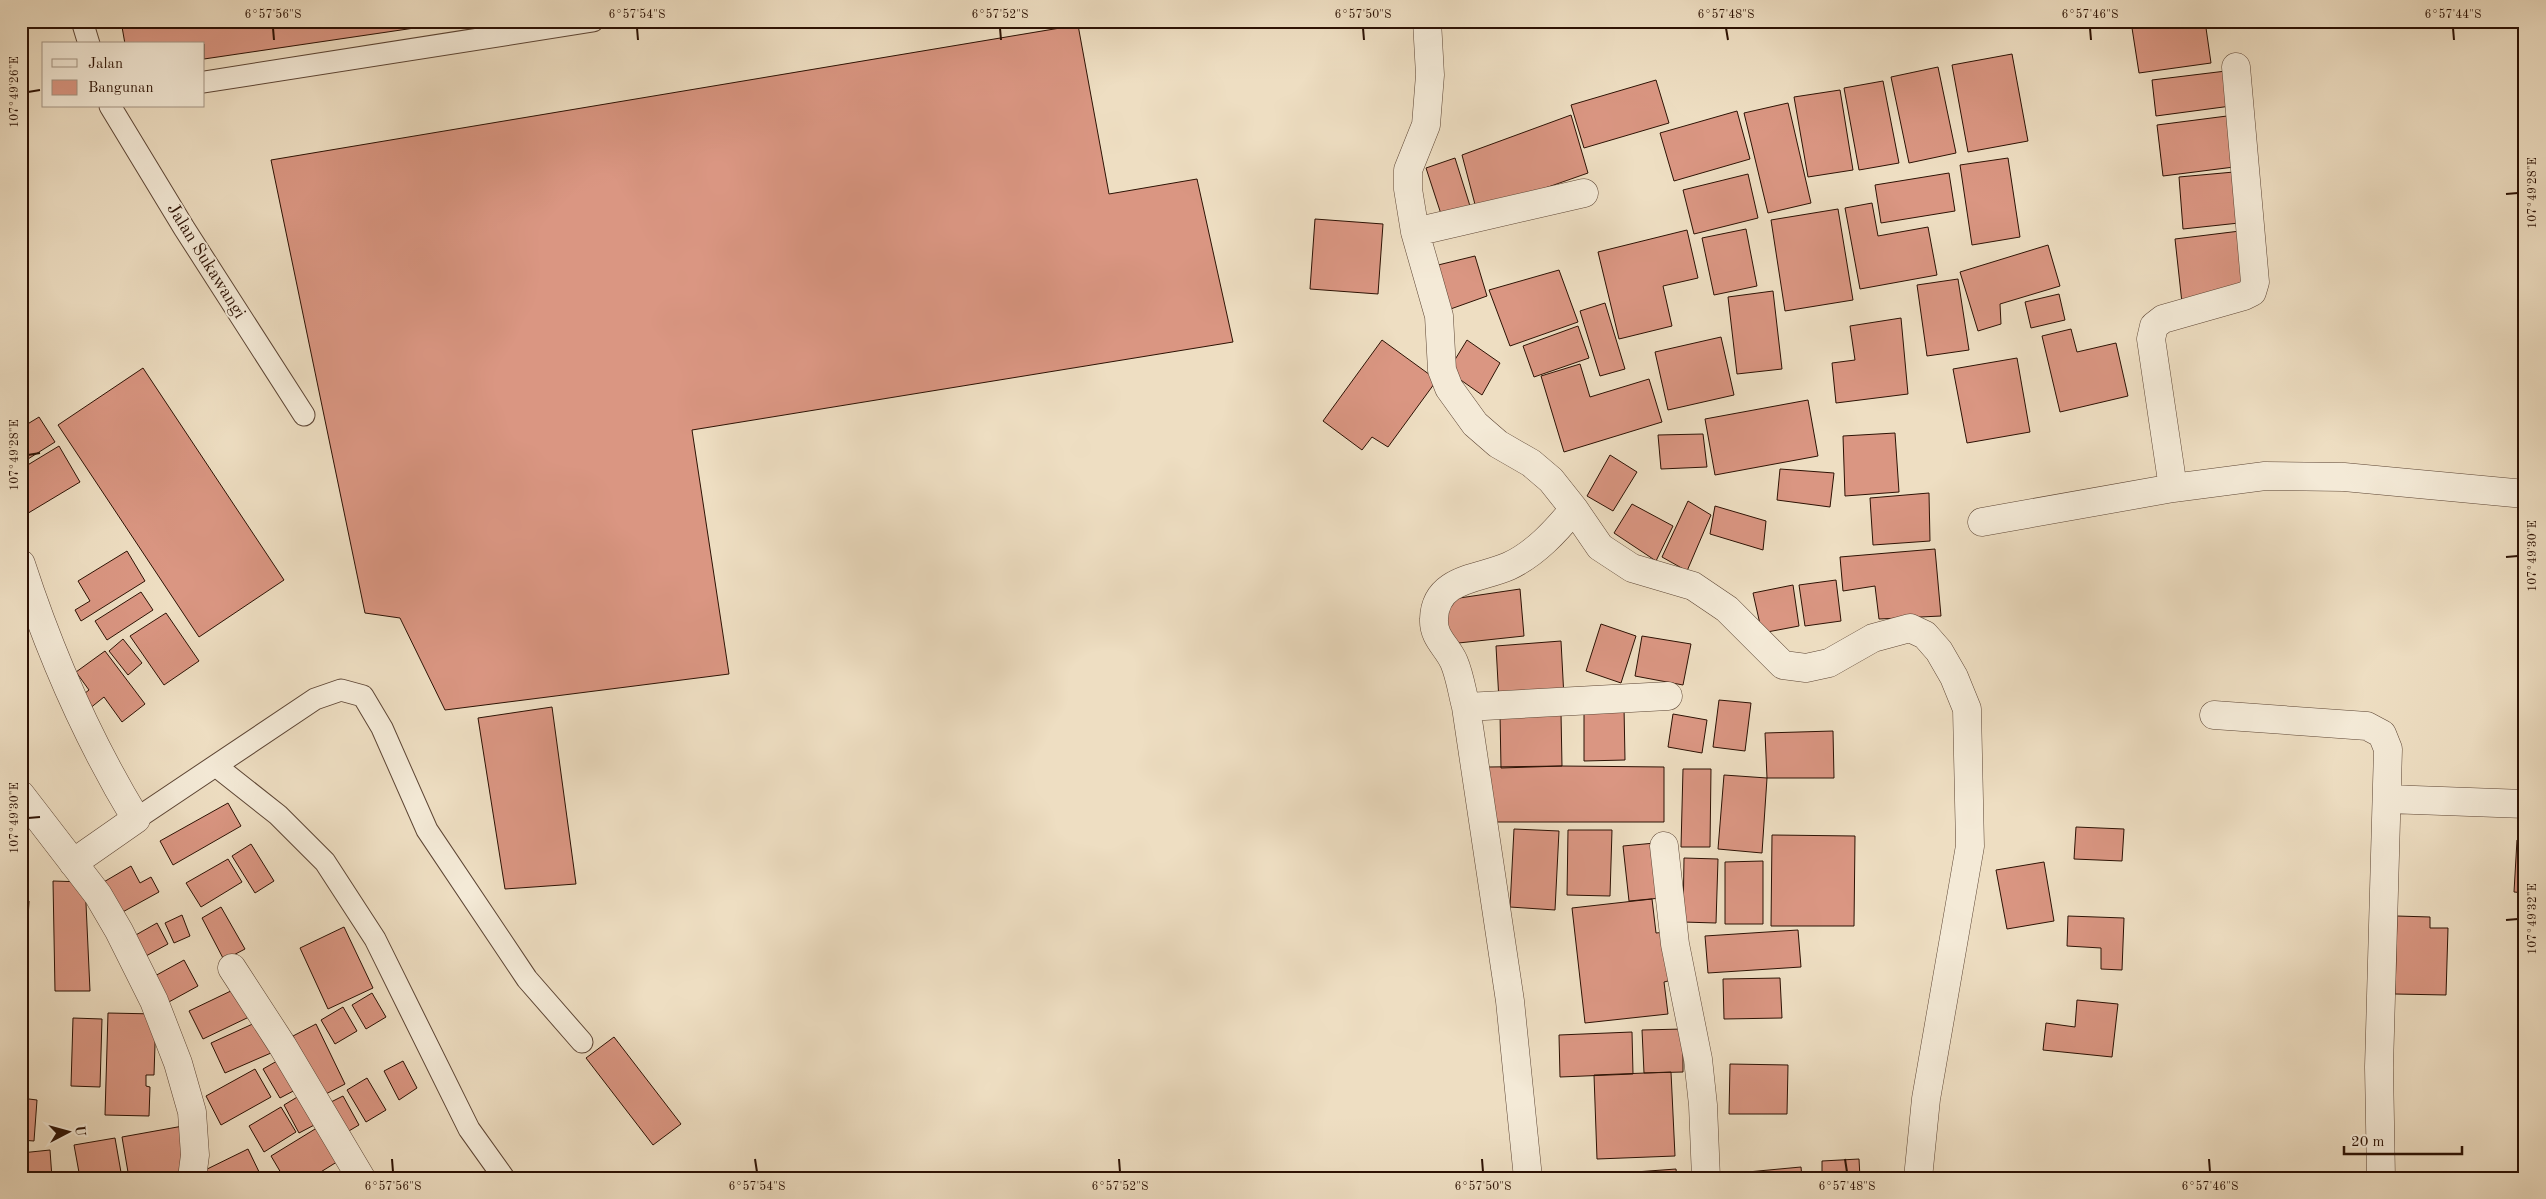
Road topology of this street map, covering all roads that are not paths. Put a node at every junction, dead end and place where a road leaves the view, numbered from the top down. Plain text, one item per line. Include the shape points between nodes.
1 (82, 21) edge
2 (593, 21) edge
3 (1427, 21) edge
4 (88, 42) edge
5 (2236, 67) dead end
6 (205, 82) edge
7 (111, 108) edge
8 (1584, 193) dead end
9 (1415, 232) junction
10 (304, 415) dead end
11 (2173, 488) junction
12 (2525, 494) edge
13 (1574, 509) junction
14 (1982, 522) dead end
15 (21, 564) edge
16 (1668, 696) dead end
17 (1466, 706) junction
18 (2214, 715) dead end
19 (216, 766) junction
20 (21, 795) edge
21 (2387, 798) junction
22 (2525, 804) edge
23 (136, 820) junction
24 (1664, 846) dead end
25 (73, 863) junction
26 (232, 968) dead end
27 (582, 1042) dead end
28 (192, 1178) edge
29 (361, 1178) edge
30 (504, 1178) edge
31 (1528, 1178) edge
32 (1706, 1178) edge
33 (1918, 1178) edge
34 (2381, 1178) edge

1 - 4 lane
2 - 6 lane
3 - 9 street via 1430,75 1426,124 1408,170
5 - 11 street via 2255,282 2252,292 2244,296 2164,319 2154,326 2151,339
7 - 10 lane, Jalan Sukawangi
8 - 9 street
9 - 13 street via 1439,316 1442,370 1449,388 1475,424 1551,480
11 - 12 street via 2265,476 2344,477
11 - 14 street
13 - 17 street via 1556,531 1509,566 1454,584 1440,599 1434,618 1436,636 1454,661
13 - 33 street via 1600,547 1632,568 1693,586 1727,609 1783,665 1806,668 1829,663 1873,638 1910,628 1930,640 1954,678 1967,709 1970,846 1926,1099
15 - 23 street via 64,678
16 - 17 street
17 - 31 street via 1510,1000
18 - 21 street via 2366,726 2382,734 2388,749
19 - 23 lane
19 - 27 lane via 315,699 341,690 363,696 382,728 427,830 527,979
19 - 30 lane via 278,815 325,862 375,939 469,1129
20 - 25 street
21 - 22 street
21 - 34 street via 2380,1067
23 - 25 street
24 - 32 street via 1675,944 1698,1059
25 - 28 street via 98,895 154,1001 192,1112 195,1155
26 - 29 street

